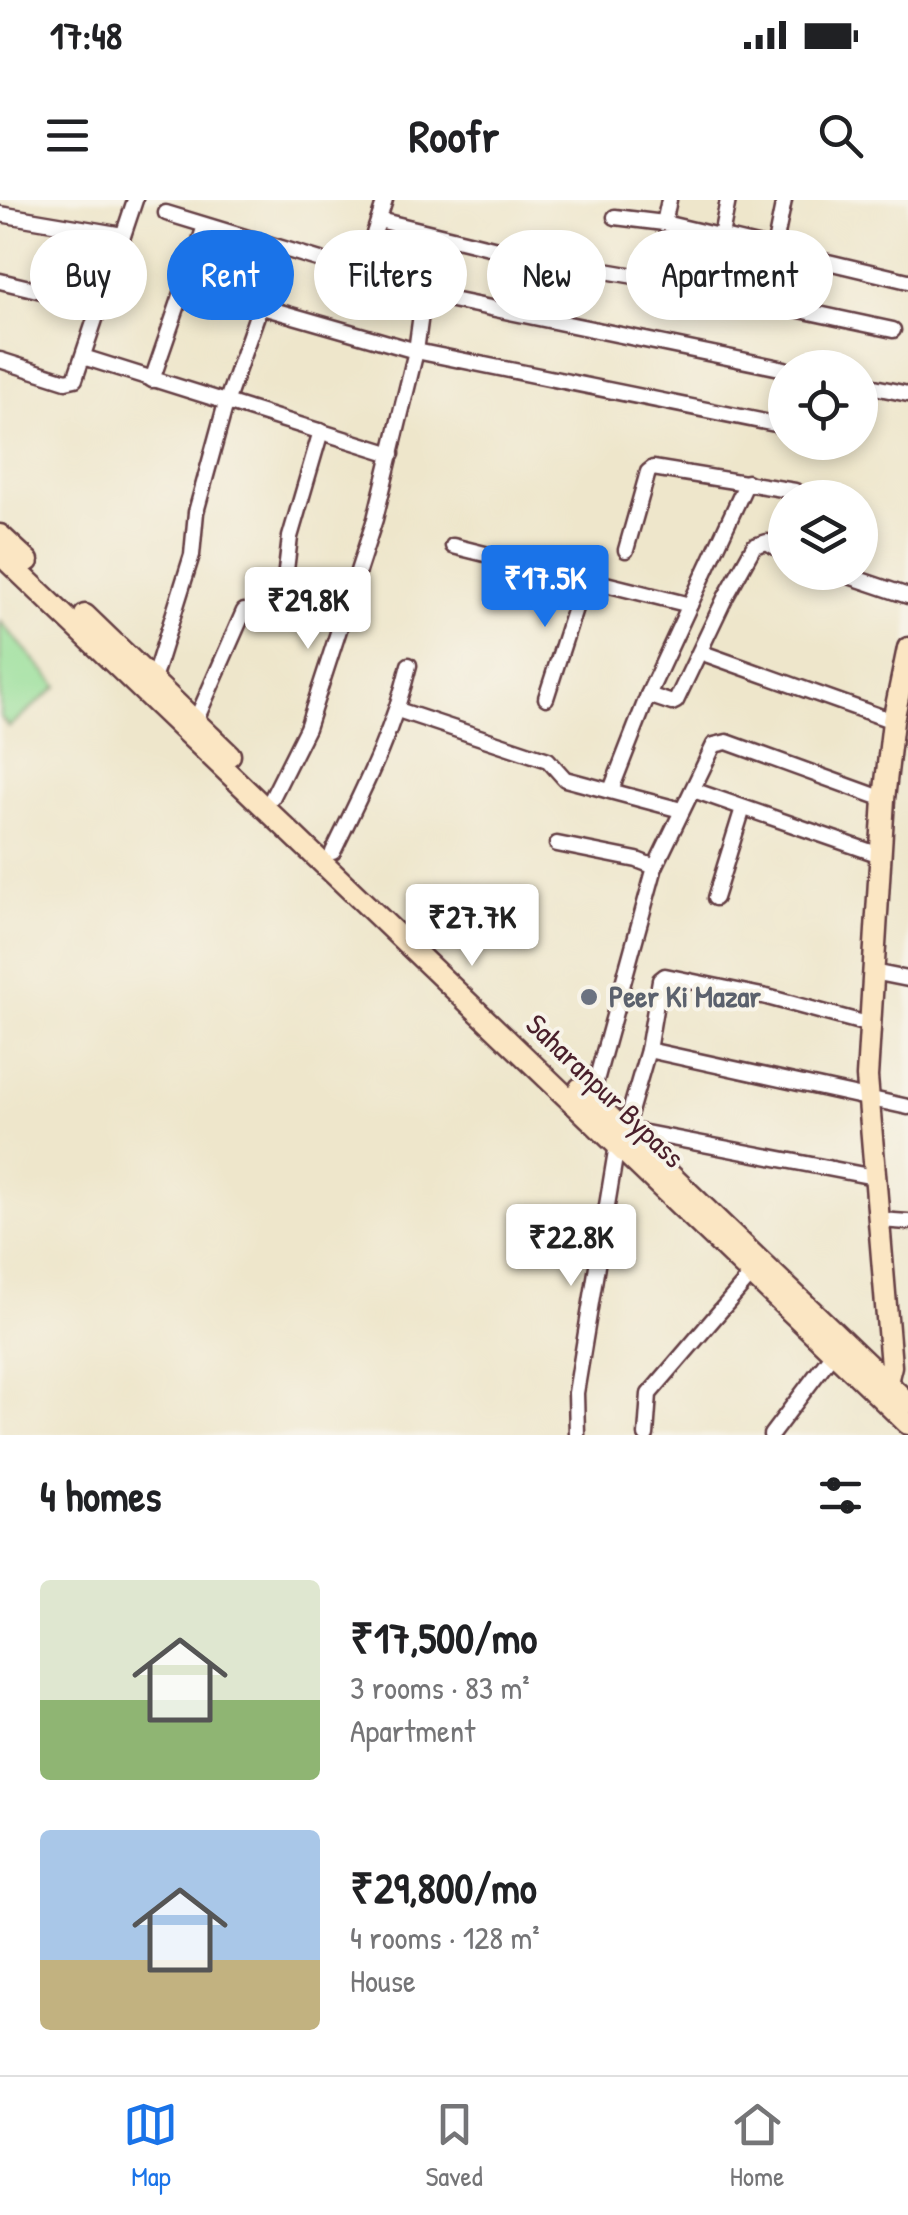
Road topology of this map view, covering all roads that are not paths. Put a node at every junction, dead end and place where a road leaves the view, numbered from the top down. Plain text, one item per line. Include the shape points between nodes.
1 (136, 200) edge
2 (385, 200) edge
3 (669, 200) edge
4 (728, 200) edge
5 (784, 200) edge
6 (0, 214) edge
7 (166, 214) dead end
8 (615, 218) dead end
9 (379, 220) junction
10 (664, 223) junction
11 (205, 226) junction
12 (94, 230) edge
13 (126, 230) edge
14 (218, 230) edge
15 (376, 230) edge
16 (695, 230) edge
17 (722, 230) edge
18 (778, 230) edge
19 (833, 263) edge
20 (0, 281) edge
21 (908, 281) edge
22 (30, 288) edge
23 (467, 301) edge
24 (294, 316) edge
25 (95, 320) edge
26 (254, 320) edge
27 (420, 320) edge
28 (893, 330) dead end
29 (416, 350) junction
30 (83, 357) junction
31 (0, 360) edge
32 (768, 364) edge
33 (152, 380) junction
34 (878, 388) edge
35 (908, 394) edge
36 (226, 403) junction
37 (768, 422) edge
38 (321, 430) junction
39 (392, 454) junction
40 (747, 482) junction
41 (768, 486) edge
42 (0, 535) edge
43 (768, 543) edge
44 (452, 546) dead end
45 (626, 550) dead end
46 (0, 554) edge
47 (585, 577) junction
48 (878, 586) edge
49 (284, 587) dead end
50 (908, 596) edge
51 (690, 605) junction
52 (244, 611) dead end
53 (700, 652) junction
54 (907, 653) edge
55 (409, 665) dead end
56 (154, 680) junction
57 (903, 692) edge
58 (648, 695) junction
59 (546, 698) dead end
60 (398, 710) junction
61 (196, 720) junction
62 (893, 721) junction
63 (612, 790) junction
64 (693, 790) junction
65 (272, 798) junction
66 (884, 799) junction
67 (743, 808) junction
68 (681, 810) junction
69 (557, 844) dead end
70 (333, 852) junction
71 (880, 855) junction
72 (654, 866) junction
73 (715, 898) dead end
74 (872, 972) junction
75 (908, 979) edge
76 (871, 1024) junction
77 (648, 1050) junction
78 (867, 1097) junction
79 (591, 1098) junction
80 (908, 1107) edge
81 (621, 1137) junction
82 (874, 1178) junction
83 (880, 1220) junction
84 (908, 1222) edge
85 (752, 1274) junction
86 (833, 1354) junction
87 (882, 1388) junction
88 (908, 1402) edge
89 (908, 1424) edge
90 (577, 1435) edge
91 (646, 1435) edge
92 (771, 1435) edge

1 - 13 street
2 - 9 street
3 - 10 street
4 - 17 street
5 - 18 street
6 - 12 street
7 - 11 street
8 - 10 street
9 - 15 street
9 - 28 street
10 - 16 street
11 - 14 street
11 - 33 street
19 - 21 street
20 - 22 street
23 - 32 street
24 - 29 street
25 - 30 street
26 - 36 street
27 - 29 street
29 - 37 street
29 - 39 street
30 - 31 street via 66,382
30 - 33 street
33 - 36 street
34 - 35 street
36 - 38 street
36 - 56 street via 196,512 192,555
38 - 39 street
38 - 49 street via 290,538
39 - 65 street via 306,728
40 - 41 street
40 - 45 street via 650,470
40 - 51 street
42 - 56 main road
43 - 53 street via 754,546
44 - 47 street
46 - 81 main road, Saharanpur Bypass
47 - 51 street
47 - 59 street
48 - 50 street
51 - 58 street
52 - 61 street
53 - 58 street via 675,703
53 - 62 street
54 - 57 main road
55 - 60 street
56 - 61 main road
57 - 62 main road
58 - 63 street
60 - 63 street via 548,760 565,780
60 - 70 street
61 - 65 main road
62 - 66 main road
63 - 68 street
64 - 66 street via 720,741
64 - 67 street
64 - 68 street
65 - 70 main road
66 - 71 main road
67 - 71 street
67 - 73 street
68 - 72 street
69 - 72 street
70 - 79 main road
71 - 74 main road
72 - 79 street
74 - 75 street
74 - 76 main road
76 - 77 street via 670,975 660,980
76 - 78 main road
77 - 78 street
77 - 81 street
78 - 80 street
78 - 82 main road
79 - 81 main road
81 - 82 street
81 - 85 main road, Saharanpur Bypass
81 - 87 main road
81 - 90 street via 576,1393
82 - 83 main road
83 - 84 street
83 - 87 main road via 891,1366
85 - 86 main road, Saharanpur Bypass
85 - 91 street via 649,1394
86 - 87 main road, Saharanpur Bypass
86 - 92 street
87 - 88 main road
87 - 89 main road, Saharanpur Bypass

